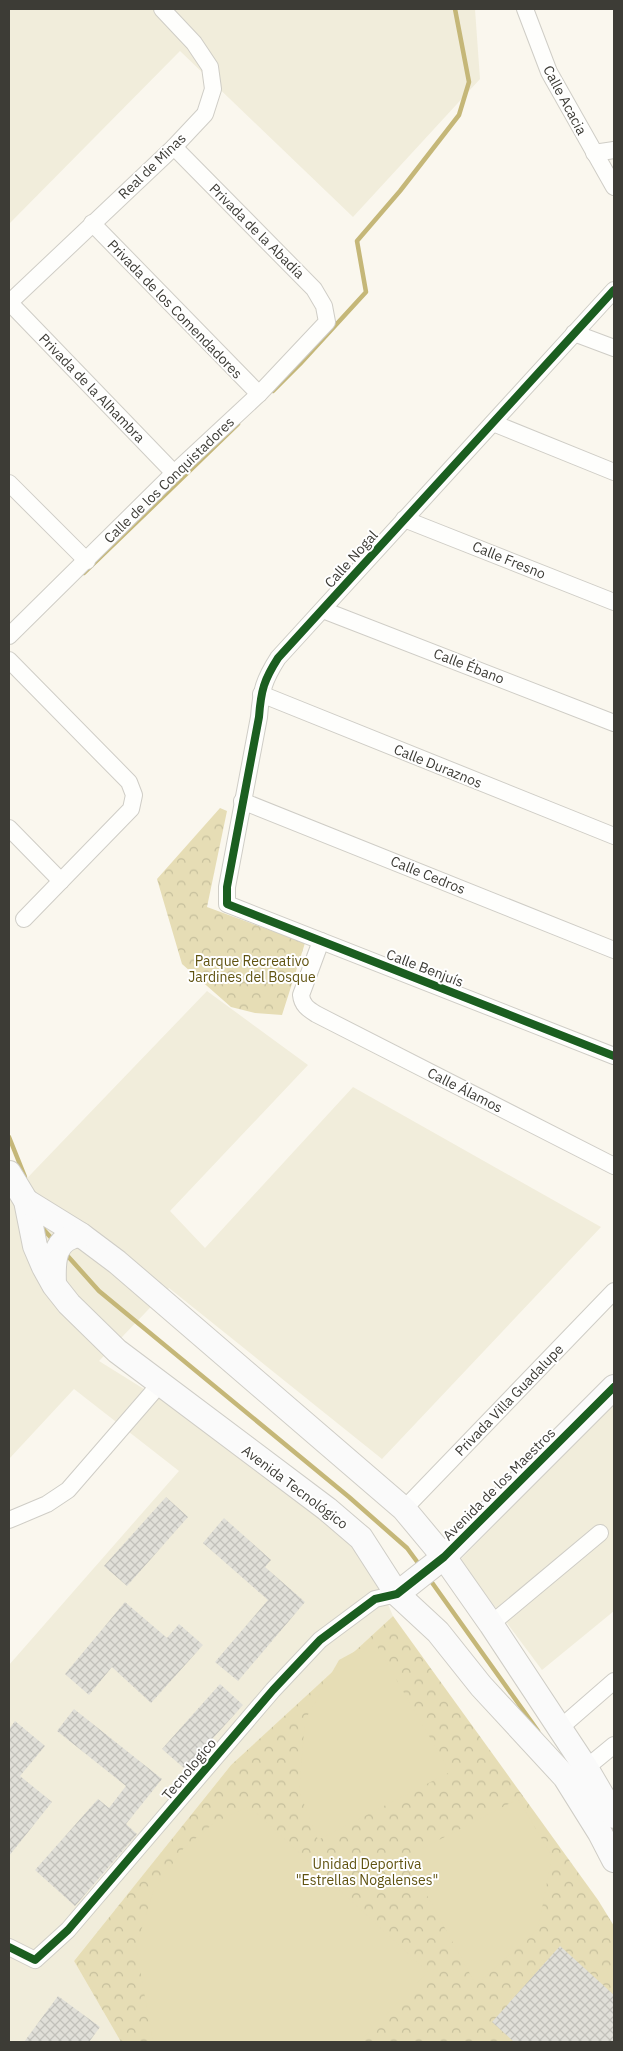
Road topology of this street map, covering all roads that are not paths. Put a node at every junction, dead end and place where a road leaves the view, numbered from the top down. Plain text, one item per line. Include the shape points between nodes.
1 (162, 9) edge
2 (525, 9) edge
3 (174, 147) junction
4 (614, 150) edge
5 (594, 153) junction
6 (614, 187) edge
7 (92, 224) junction
8 (614, 290) edge
9 (9, 303) edge
10 (327, 322) joint
11 (574, 333) junction
12 (614, 348) edge
13 (259, 394) junction
14 (493, 423) junction
15 (614, 472) edge
16 (174, 473) junction
17 (9, 485) edge
18 (404, 519) junction
19 (87, 561) junction
20 (614, 602) edge
21 (323, 610) junction
22 (9, 636) edge
23 (9, 660) edge
24 (261, 694) junction
25 (614, 723) edge
26 (242, 801) junction
27 (9, 828) edge
28 (614, 836) edge
29 (61, 881) junction
30 (228, 904) joint
31 (24, 919) dead end
32 (321, 941) junction
33 (614, 950) edge
34 (614, 1056) edge
35 (614, 1166) edge
36 (9, 1173) edge
37 (26, 1201) junction
38 (82, 1235) junction
39 (54, 1285) junction
40 (614, 1291) edge
41 (159, 1384) junction
42 (614, 1387) edge
43 (404, 1508) junction
44 (9, 1520) edge
45 (600, 1533) dead end
46 (441, 1559) junction
47 (402, 1590) junction
48 (491, 1624) junction
49 (614, 1681) edge
50 (560, 1728) junction
51 (614, 1745) edge
52 (586, 1768) junction
53 (614, 1816) edge
54 (614, 1860) edge
55 (9, 1947) edge

1 - 3 street, Real de Minas via 194,43 210,66 213,89 205,114
2 - 5 street, Calle Acacia via 548,72
3 - 7 street, Real de Minas
3 - 10 street, Privada de la Abadía via 314,289 324,306
4 - 5 street
5 - 6 street, Calle Acacia
7 - 9 street, Real de Minas
7 - 13 street, Privada de los Comendadores
8 - 11 street, Calle Nogal
9 - 16 street, Privada de la Alhambra
10 - 13 street, Calle de los Conquistadores
11 - 12 street
11 - 14 street, Calle Nogal
13 - 16 street, Calle de los Conquistadores
14 - 15 street
14 - 18 street, Calle Nogal
16 - 19 street, Calle de los Conquistadores
17 - 19 street
18 - 20 street, Calle Fresno
18 - 21 street, Calle Nogal
19 - 22 street, Calle de los Conquistadores
21 - 24 street, Calle Nogal via 278,658
21 - 25 street, Calle Ébano
23 - 29 street via 133,788 131,808
24 - 26 street, Calle Nogal
24 - 28 street, Calle Duraznos
26 - 30 street, Calle Nogal via 227,886
26 - 33 street, Calle Cedros
27 - 29 street
29 - 31 street
30 - 32 street, Calle Benjuís
32 - 34 street, Calle Benjuís
32 - 35 street, Calle Álamos via 301,994 301,1001 306,1007
36 - 37 main road, Avenida Tecnológico
37 - 38 main road, Avenida Tecnológico
37 - 39 main road, Avenida Tecnológico via 35,1246
38 - 39 main road via 66,1238 59,1246 53,1268
38 - 43 main road, Avenida Tecnológico via 118,1262
39 - 41 main road, Avenida Tecnológico via 117,1352
40 - 43 street, Privada Villa Guadalupe
41 - 44 street via 68,1490 47,1504
41 - 47 main road, Avenida Tecnológico via 346,1525
42 - 46 main road, Avenida de los Maestros
43 - 46 main road, Avenida Tecnológico
45 - 48 street
46 - 47 main road, Avenida de los Maestros
46 - 48 main road, Avenida Tecnológico
47 - 54 main road, Avenida Tecnológico via 481,1686 565,1777
47 - 55 street, Tecnologico via 375,1599 320,1640 273,1690 68,1930 36,1960
48 - 50 main road, Avenida Tecnológico
49 - 50 street
50 - 52 main road, Avenida Tecnológico
51 - 52 street
52 - 53 main road, Avenida Tecnológico

